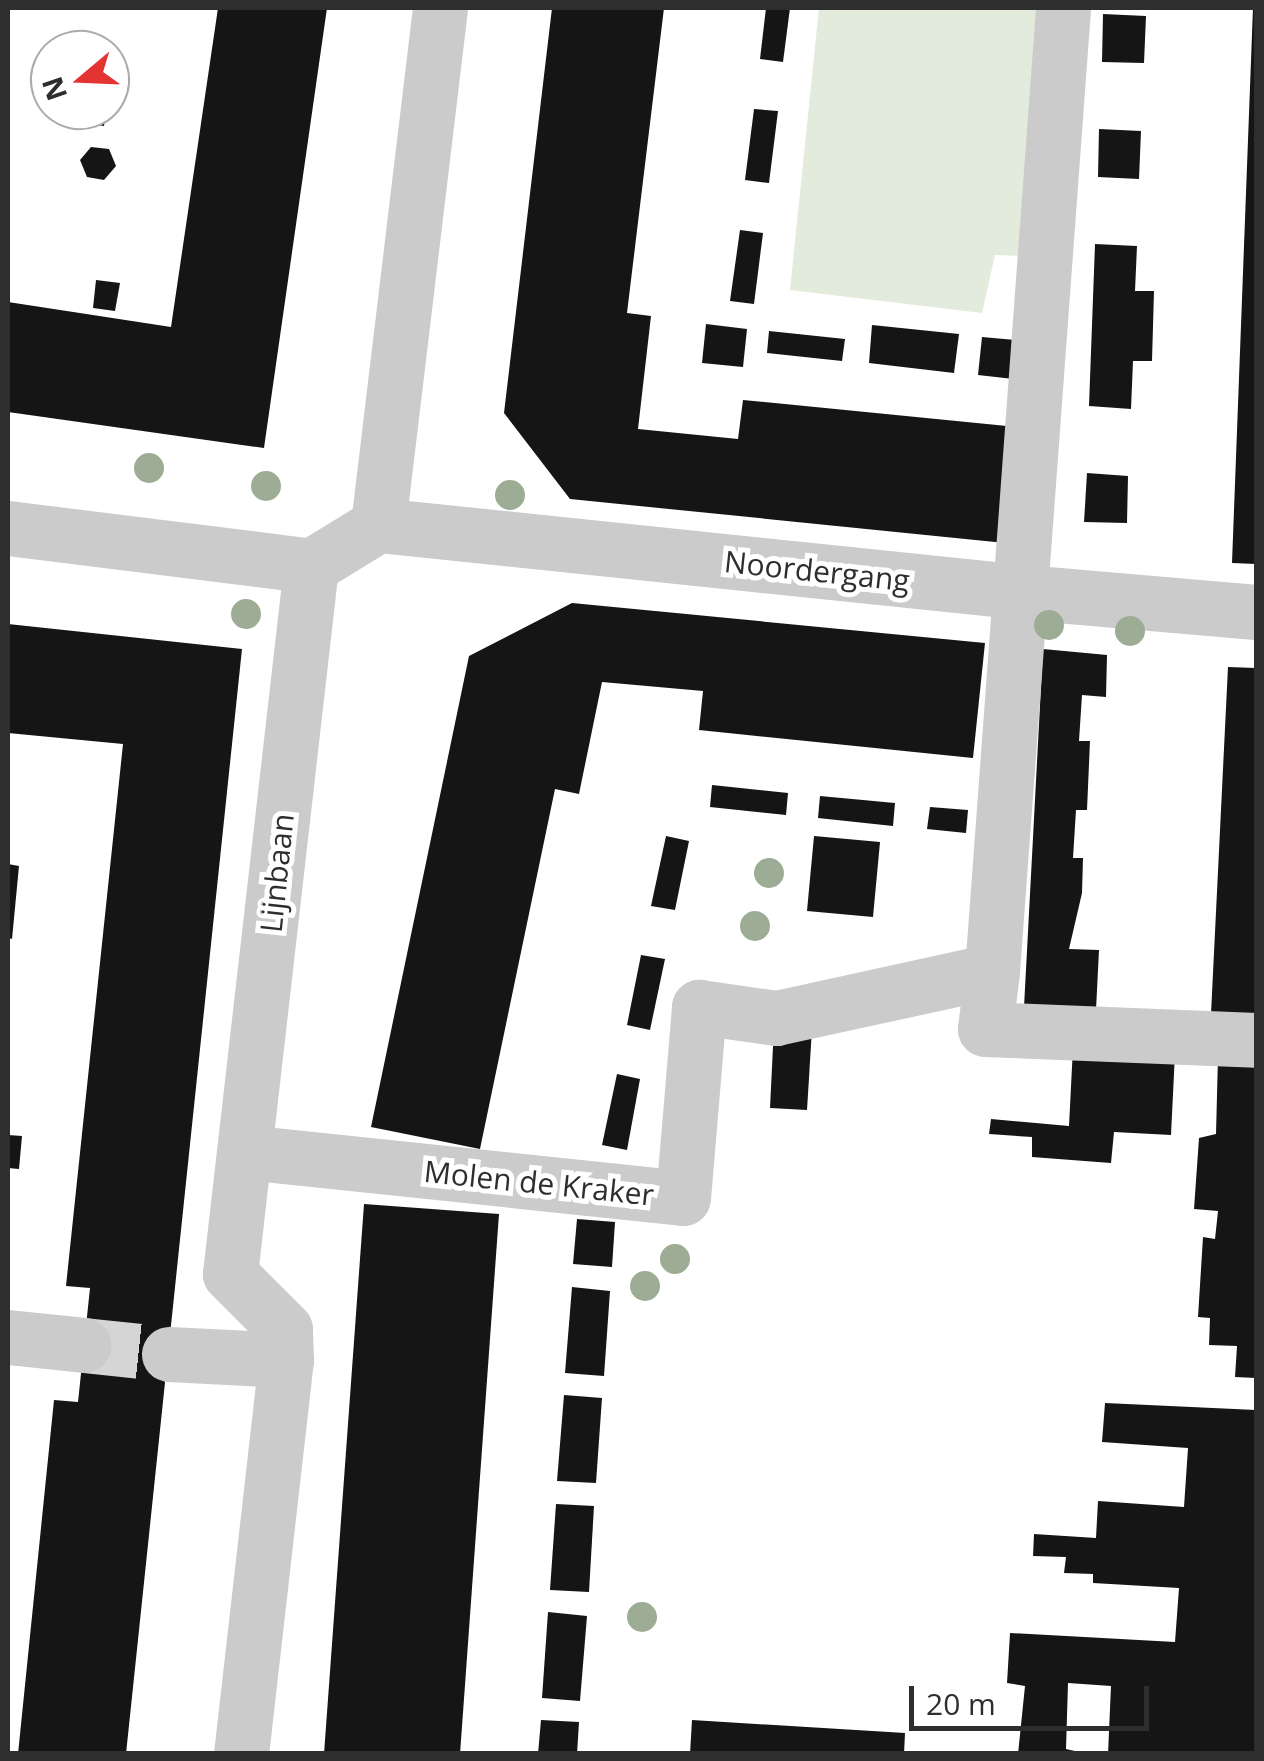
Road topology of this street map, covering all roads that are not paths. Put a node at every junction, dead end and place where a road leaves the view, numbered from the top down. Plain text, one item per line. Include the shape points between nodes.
1 (440, 8) edge
2 (1063, 8) edge
3 (378, 526) junction
4 (8, 528) edge
5 (312, 566) junction
6 (1024, 592) junction
7 (1256, 612) edge
8 (992, 971) junction
9 (1256, 1040) edge
10 (246, 1152) junction
11 (8, 1337) edge
12 (84, 1345) tunnel mouth
13 (168, 1354) tunnel mouth
14 (286, 1360) junction
15 (240, 1754) edge

1 - 3 street
2 - 6 street
3 - 5 street
3 - 6 street, Noordergang
4 - 5 street
5 - 10 street, Lijnbaan
6 - 7 street, Noordergang
6 - 8 street
8 - 9 street via 985,1029
8 - 10 street, Molen de Kraker via 776,1018 698,1007 683,1198
10 - 14 street, Lijnbaan via 230,1274 286,1329
11 - 12 street
13 - 14 street
14 - 15 street, Lijnbaan

